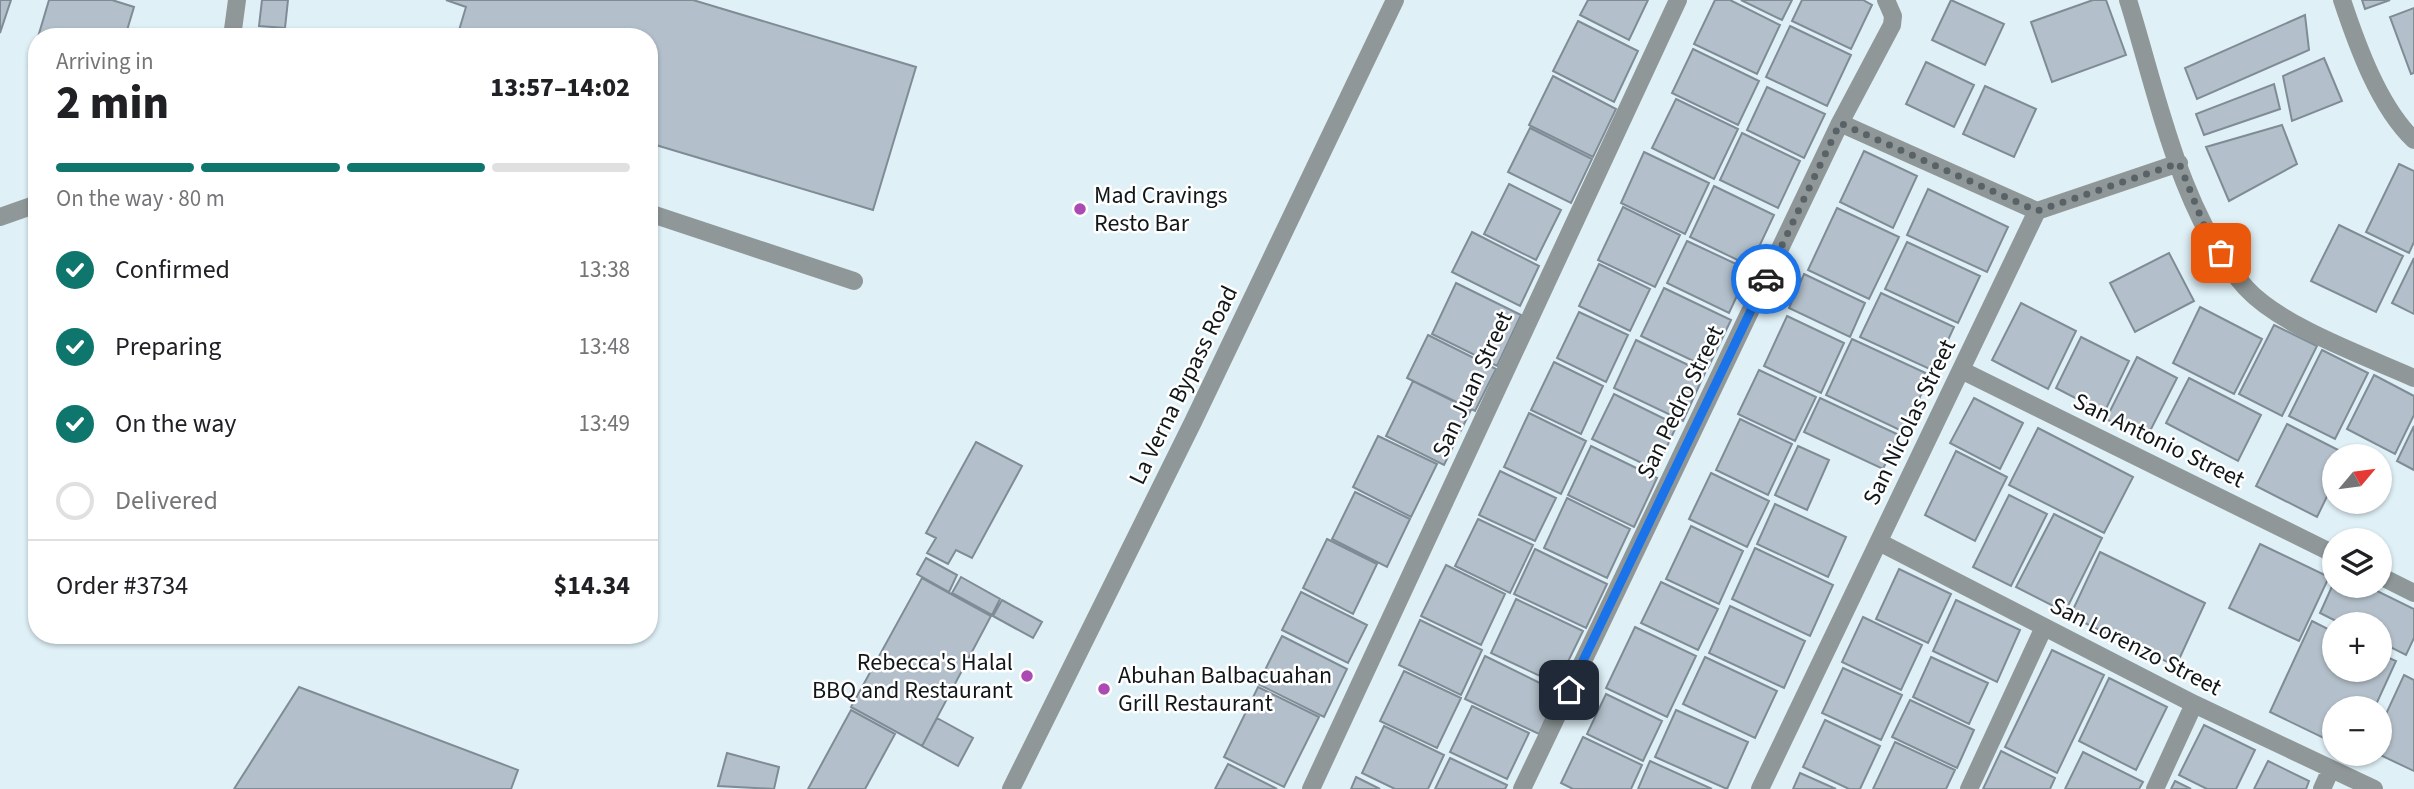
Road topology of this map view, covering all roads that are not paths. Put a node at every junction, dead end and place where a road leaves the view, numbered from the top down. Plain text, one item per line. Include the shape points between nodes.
1 (237, 0) edge
2 (1395, 0) edge
3 (1678, 0) edge
4 (1886, 0) edge
5 (2128, 0) edge
6 (2342, 0) edge
7 (233, 28) edge
8 (1840, 123) junction
9 (2414, 139) edge
10 (2179, 163) junction
11 (28, 207) edge
12 (2037, 211) junction
13 (658, 216) edge
14 (0, 217) edge
15 (854, 281) dead end
16 (1961, 370) junction
17 (2414, 378) edge
18 (1879, 542) junction
19 (2322, 548) edge
20 (2392, 582) edge
21 (2414, 593) edge
22 (2044, 627) junction
23 (2194, 704) junction
24 (2331, 769) junction
25 (1011, 789) edge
26 (1311, 789) edge
27 (1522, 789) edge
28 (1760, 789) edge
29 (1969, 789) edge
30 (2155, 789) edge
31 (2322, 789) edge
32 (2374, 789) edge

1 - 7 street
2 - 25 street, La Verna Bypass Road
3 - 26 street, San Juan Street
4 - 8 street, San Pedro Street via 1892,25
5 - 10 street
6 - 9 street via 2381,92
8 - 12 street
8 - 27 street, San Pedro Street
10 - 12 street
10 - 17 street via 2208,235 2247,289 2294,323
11 - 14 street
12 - 16 street, San Nicolas Street
13 - 15 street
16 - 18 street, San Nicolas Street
16 - 19 street, San Antonio Street
18 - 22 street, San Lorenzo Street
18 - 28 street, San Nicolas Street
20 - 21 street
22 - 23 street, San Lorenzo Street
22 - 29 street
23 - 24 street, San Lorenzo Street
23 - 30 street
24 - 31 street
24 - 32 street, San Lorenzo Street

